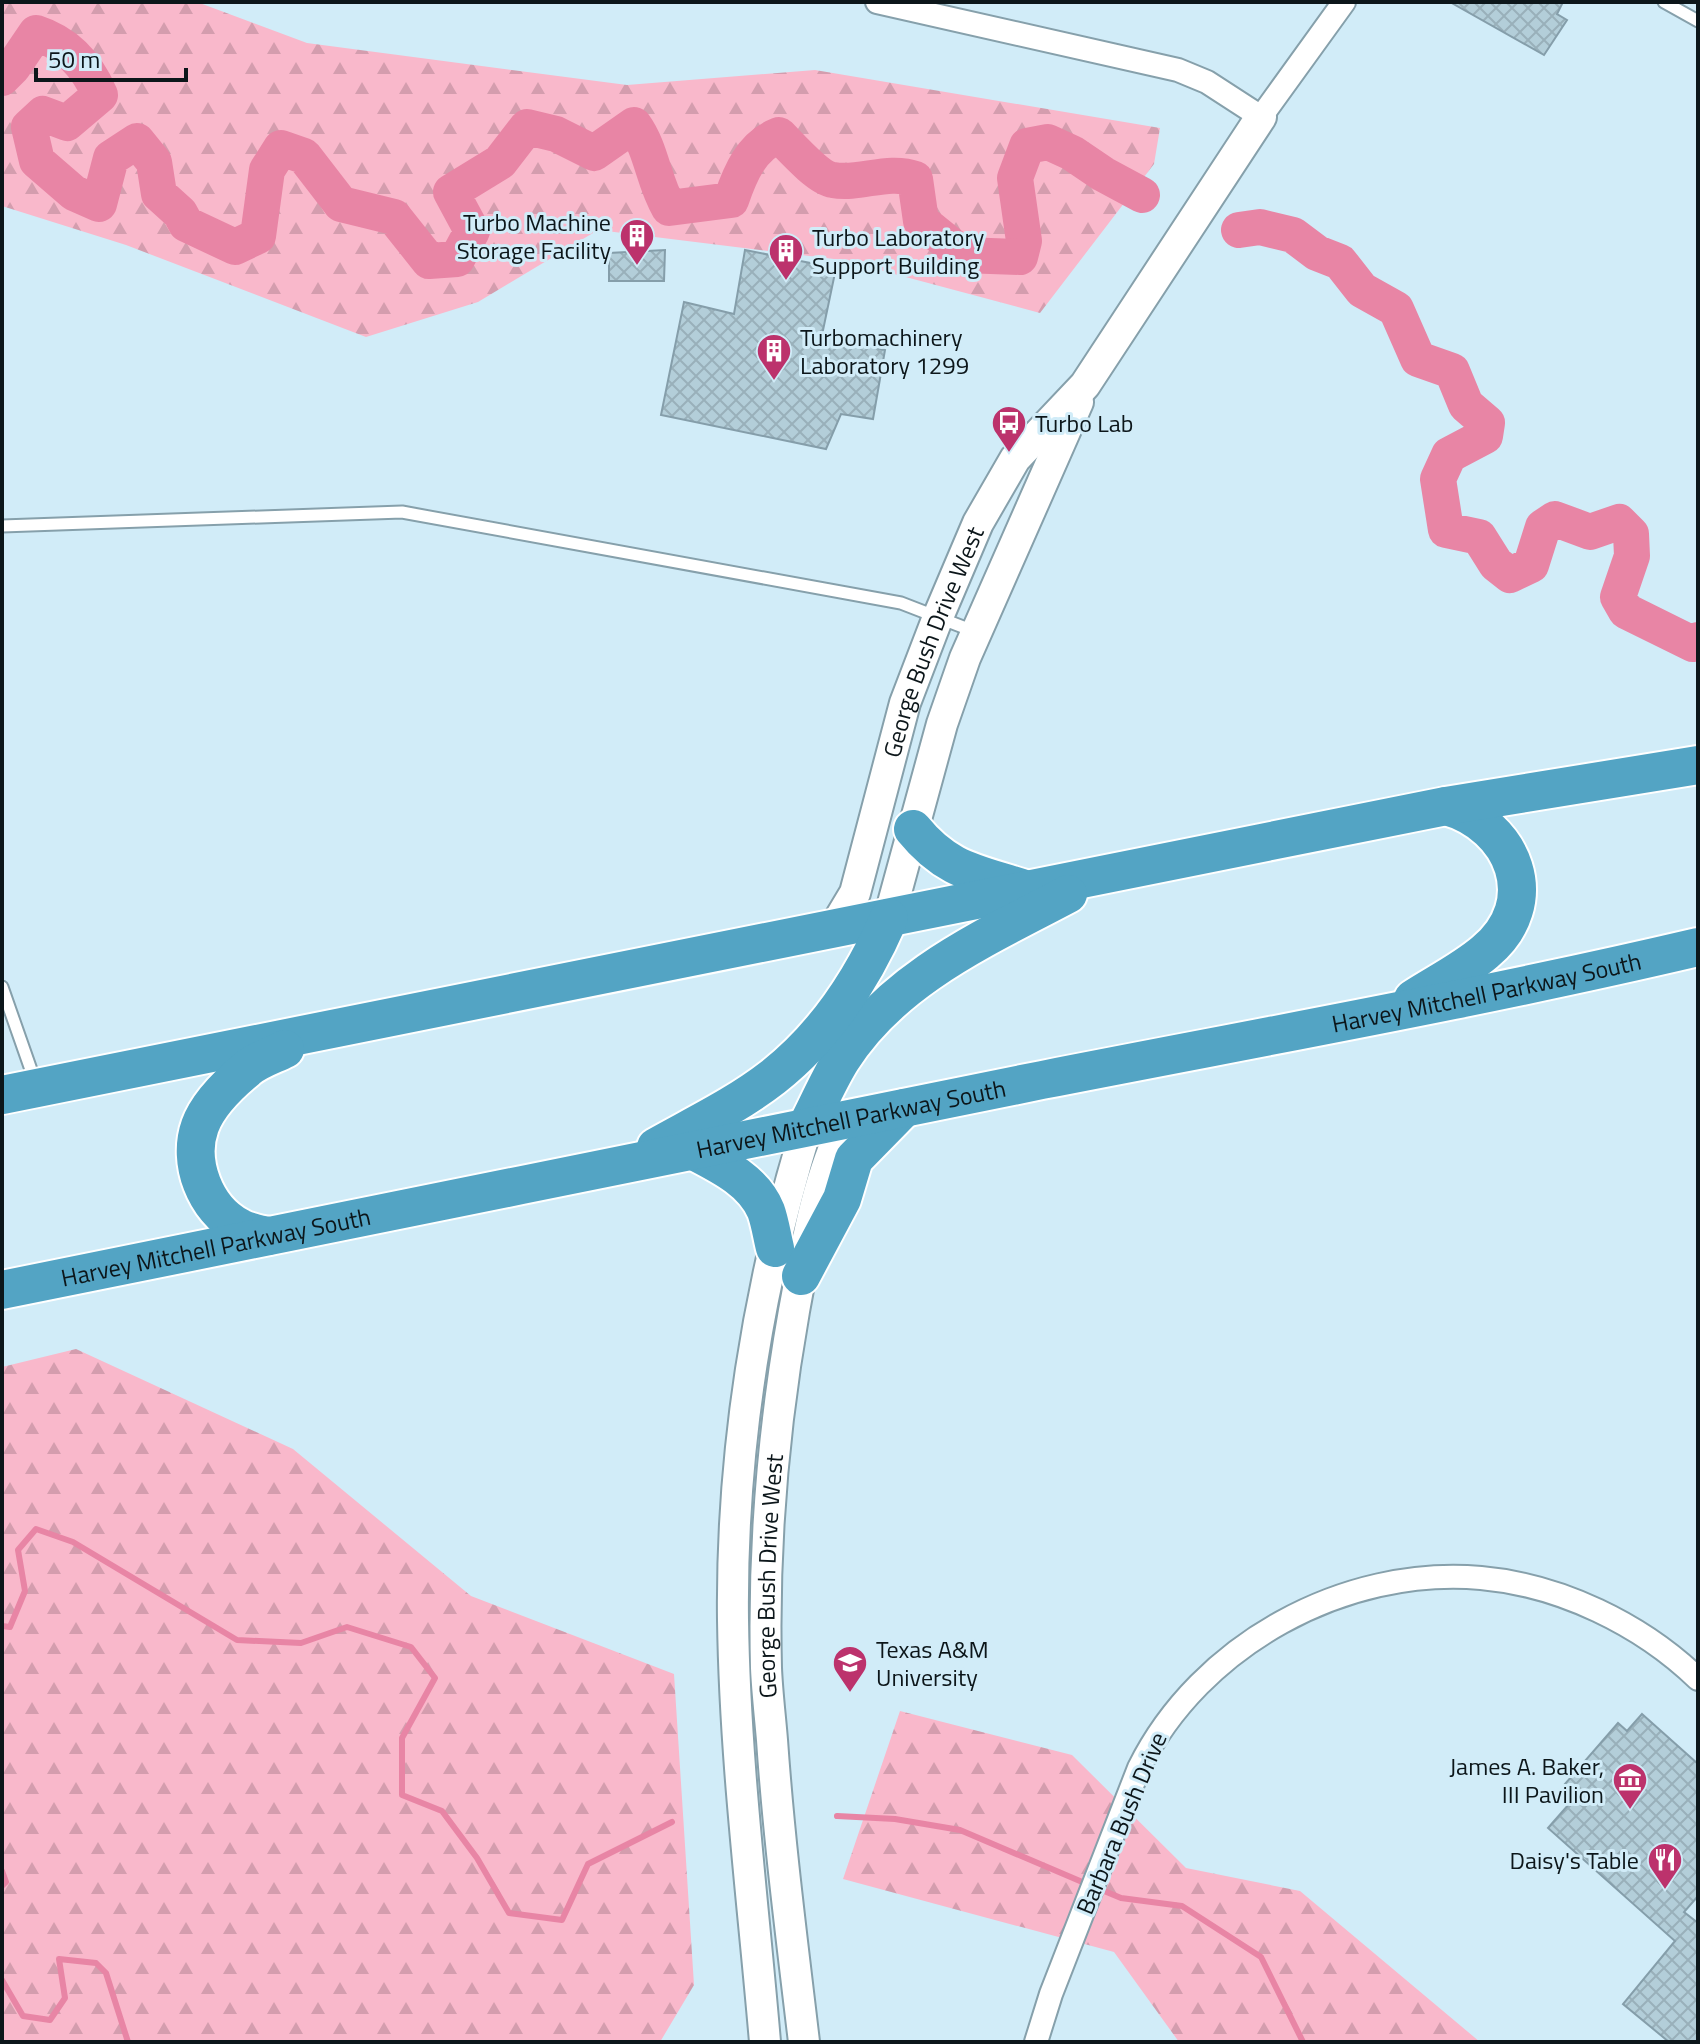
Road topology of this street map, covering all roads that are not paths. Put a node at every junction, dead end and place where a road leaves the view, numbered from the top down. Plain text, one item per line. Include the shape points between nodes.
1 (877, 2) edge
2 (1344, 2) edge
3 (1664, 2) edge
4 (1698, 21) edge
5 (1261, 117) junction
6 (1085, 385) junction
7 (2, 526) edge
8 (938, 617) junction
9 (976, 632) junction
10 (1698, 765) edge
11 (1446, 806) junction
12 (913, 829) junction
13 (1106, 875) junction
14 (1027, 890) junction
15 (889, 918) junction
16 (834, 928) junction
17 (1698, 947) edge
18 (2, 987) edge
19 (1397, 1009) junction
20 (320, 1032) junction
21 (20, 1092) edge
22 (904, 1108) junction
23 (847, 1119) junction
24 (807, 1126) junction
25 (694, 1151) junction
26 (622, 1166) junction
27 (268, 1236) junction
28 (775, 1248) junction
29 (801, 1276) junction
30 (2, 1290) edge
31 (1698, 1679) edge
32 (765, 2042) edge
33 (804, 2042) edge
34 (1036, 2042) edge

1 - 5 street via 1178,70
2 - 5 street, George Bush Drive West
3 - 4 lane
5 - 6 main road, George Bush Drive West
6 - 8 main road, George Bush Drive West via 1015,459 978,523
6 - 9 main road, George Bush Drive West
7 - 8 lane via 402,512 901,603
8 - 9 lane
8 - 16 main road, George Bush Drive West via 905,703 855,893
9 - 12 main road, George Bush Drive West via 942,724
10 - 11 highway
11 - 13 highway
11 - 19 highway via 1482,822 1503,844 1517,872 1516,903 1506,927 1486,952
12 - 14 highway via 940,858
12 - 15 main road, George Bush Drive West
13 - 14 highway
13 - 24 highway via 947,957 887,1005 841,1059
14 - 15 highway
15 - 16 highway
15 - 26 highway via 858,979 812,1040 773,1077
16 - 20 highway
17 - 19 highway, Harvey Mitchell Parkway South via 1534,985
18 - 21 lane
19 - 22 highway, Harvey Mitchell Parkway South
20 - 21 highway
20 - 27 highway via 249,1067 213,1103 200,1126 196,1156 210,1199 239,1228
22 - 23 highway, Harvey Mitchell Parkway South
22 - 29 highway via 854,1159 842,1199
23 - 24 highway, Harvey Mitchell Parkway South
23 - 29 main road, George Bush Drive West via 831,1151
24 - 25 highway, Harvey Mitchell Parkway South
24 - 28 main road, George Bush Drive West
25 - 26 highway, Harvey Mitchell Parkway South
25 - 28 highway via 750,1186 765,1209
26 - 27 highway, Harvey Mitchell Parkway South
27 - 30 highway, Harvey Mitchell Parkway South
28 - 32 main road, George Bush Drive West via 764,1292 739,1477 733,1619 741,1804
29 - 33 main road, George Bush Drive West via 783,1373 769,1509 766,1670 776,1810
31 - 34 street, Barbara Bush Drive via 1630,1629 1581,1604 1537,1588 1479,1578 1382,1584 1278,1624 1185,1697 1159,1731 1139,1768

